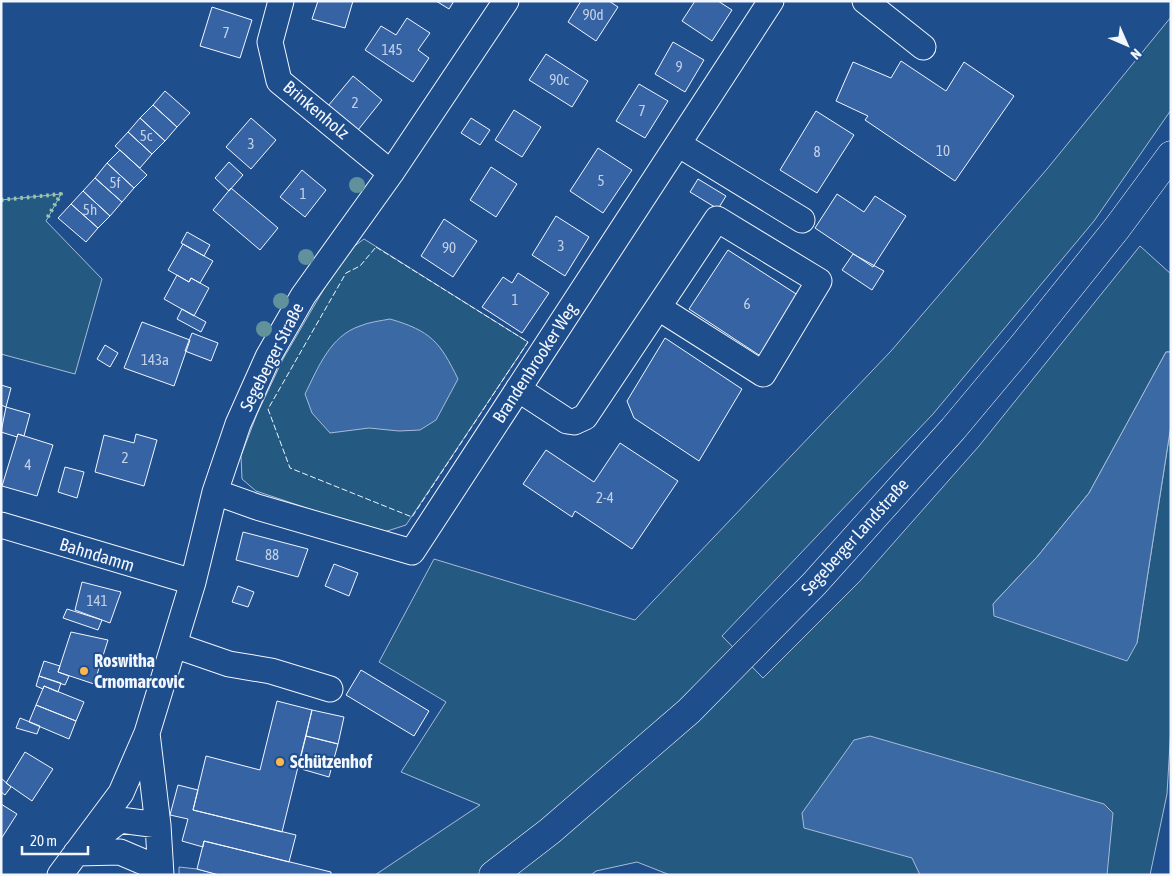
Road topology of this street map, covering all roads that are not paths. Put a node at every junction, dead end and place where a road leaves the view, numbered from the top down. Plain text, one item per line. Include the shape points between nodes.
1 (281, 1) edge
2 (506, 1) edge
3 (771, 1) edge
4 (865, 1) edge
5 (923, 47) dead end
6 (678, 144) junction
7 (1171, 155) edge
8 (391, 173) junction
9 (802, 220) dead end
10 (659, 308) junction
11 (518, 389) junction
12 (215, 492) junction
13 (1, 525) edge
14 (194, 582) junction
15 (174, 645) junction
16 (330, 689) dead end
17 (147, 733) junction
18 (158, 825) junction
19 (76, 853) junction
20 (160, 872) edge
21 (60, 875) edge
22 (493, 875) edge

1 - 8 street, Brinkenholz via 270,42 279,80
2 - 8 street, Segeberger Straße
3 - 6 street, Brandenbrooker Weg
4 - 5 street
6 - 9 street
6 - 11 street, Brandenbrooker Weg
7 - 22 main road, Segeberger Landstraße via 1024,344 953,429 814,584 689,712 550,831
8 - 12 street, Segeberger Straße via 303,296 268,357 238,424
10 - 10 street via 717,219 819,280 763,374
10 - 11 street via 585,417 567,421
11 - 12 street, Brandenbrooker Weg via 412,552
12 - 14 street, Segeberger Straße
13 - 14 street, Bahndamm
14 - 15 street, Segeberger Straße
15 - 16 street via 229,664 271,670
15 - 17 street, Segeberger Straße
17 - 18 street, Segeberger Straße
17 - 19 street, Segeberger Straße via 121,793
18 - 19 street, Segeberger Straße via 120,820
18 - 20 street, Segeberger Straße
19 - 20 street, Segeberger Straße via 120,852
19 - 21 street, Segeberger Straße

